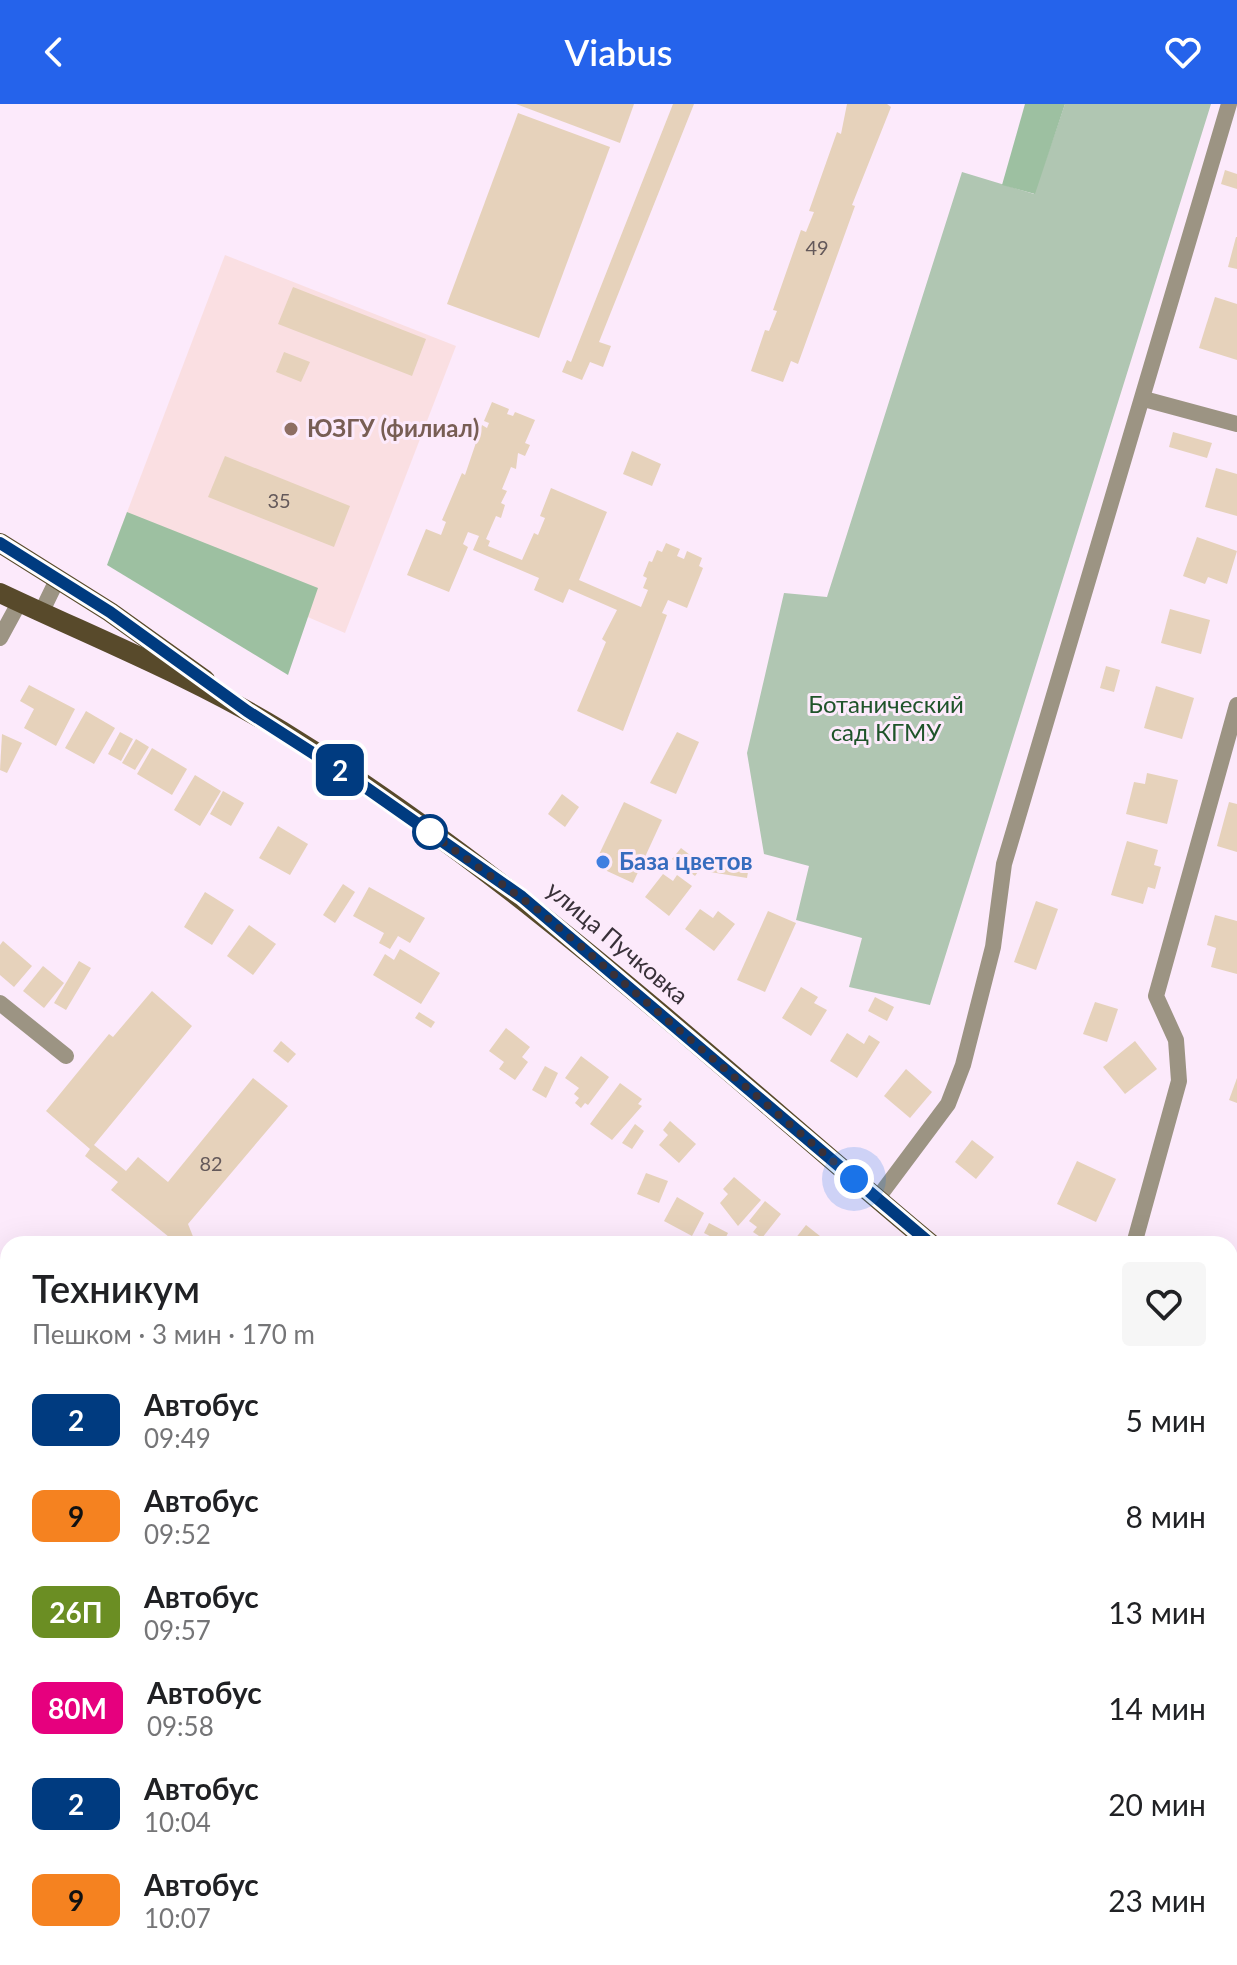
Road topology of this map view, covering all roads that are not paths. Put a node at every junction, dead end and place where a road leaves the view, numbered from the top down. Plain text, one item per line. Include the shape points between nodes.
1 (1229, 104) edge
2 (1144, 399) junction
3 (1237, 424) edge
4 (0, 543) edge
5 (58, 578) junction
6 (0, 593) edge
7 (19, 603) junction
8 (41, 613) junction
9 (0, 638) edge
10 (1237, 705) edge
11 (247, 711) junction
12 (0, 1003) edge
13 (66, 1056) dead end
14 (877, 1199) junction
15 (921, 1236) edge
16 (1136, 1236) edge

1 - 2 street
2 - 3 street
2 - 14 street via 1004,864 993,947 963,1065 948,1104
4 - 5 main road, улица Пучковка
5 - 8 street
5 - 11 main road, улица Пучковка
6 - 7 main road, улица Пучковка
7 - 8 main road, улица Пучковка
7 - 9 street
8 - 11 main road, улица Пучковка
10 - 16 street via 1156,996 1176,1040 1179,1081
11 - 14 main road, улица Пучковка via 522,897
12 - 13 street
14 - 15 main road, улица Пучковка

